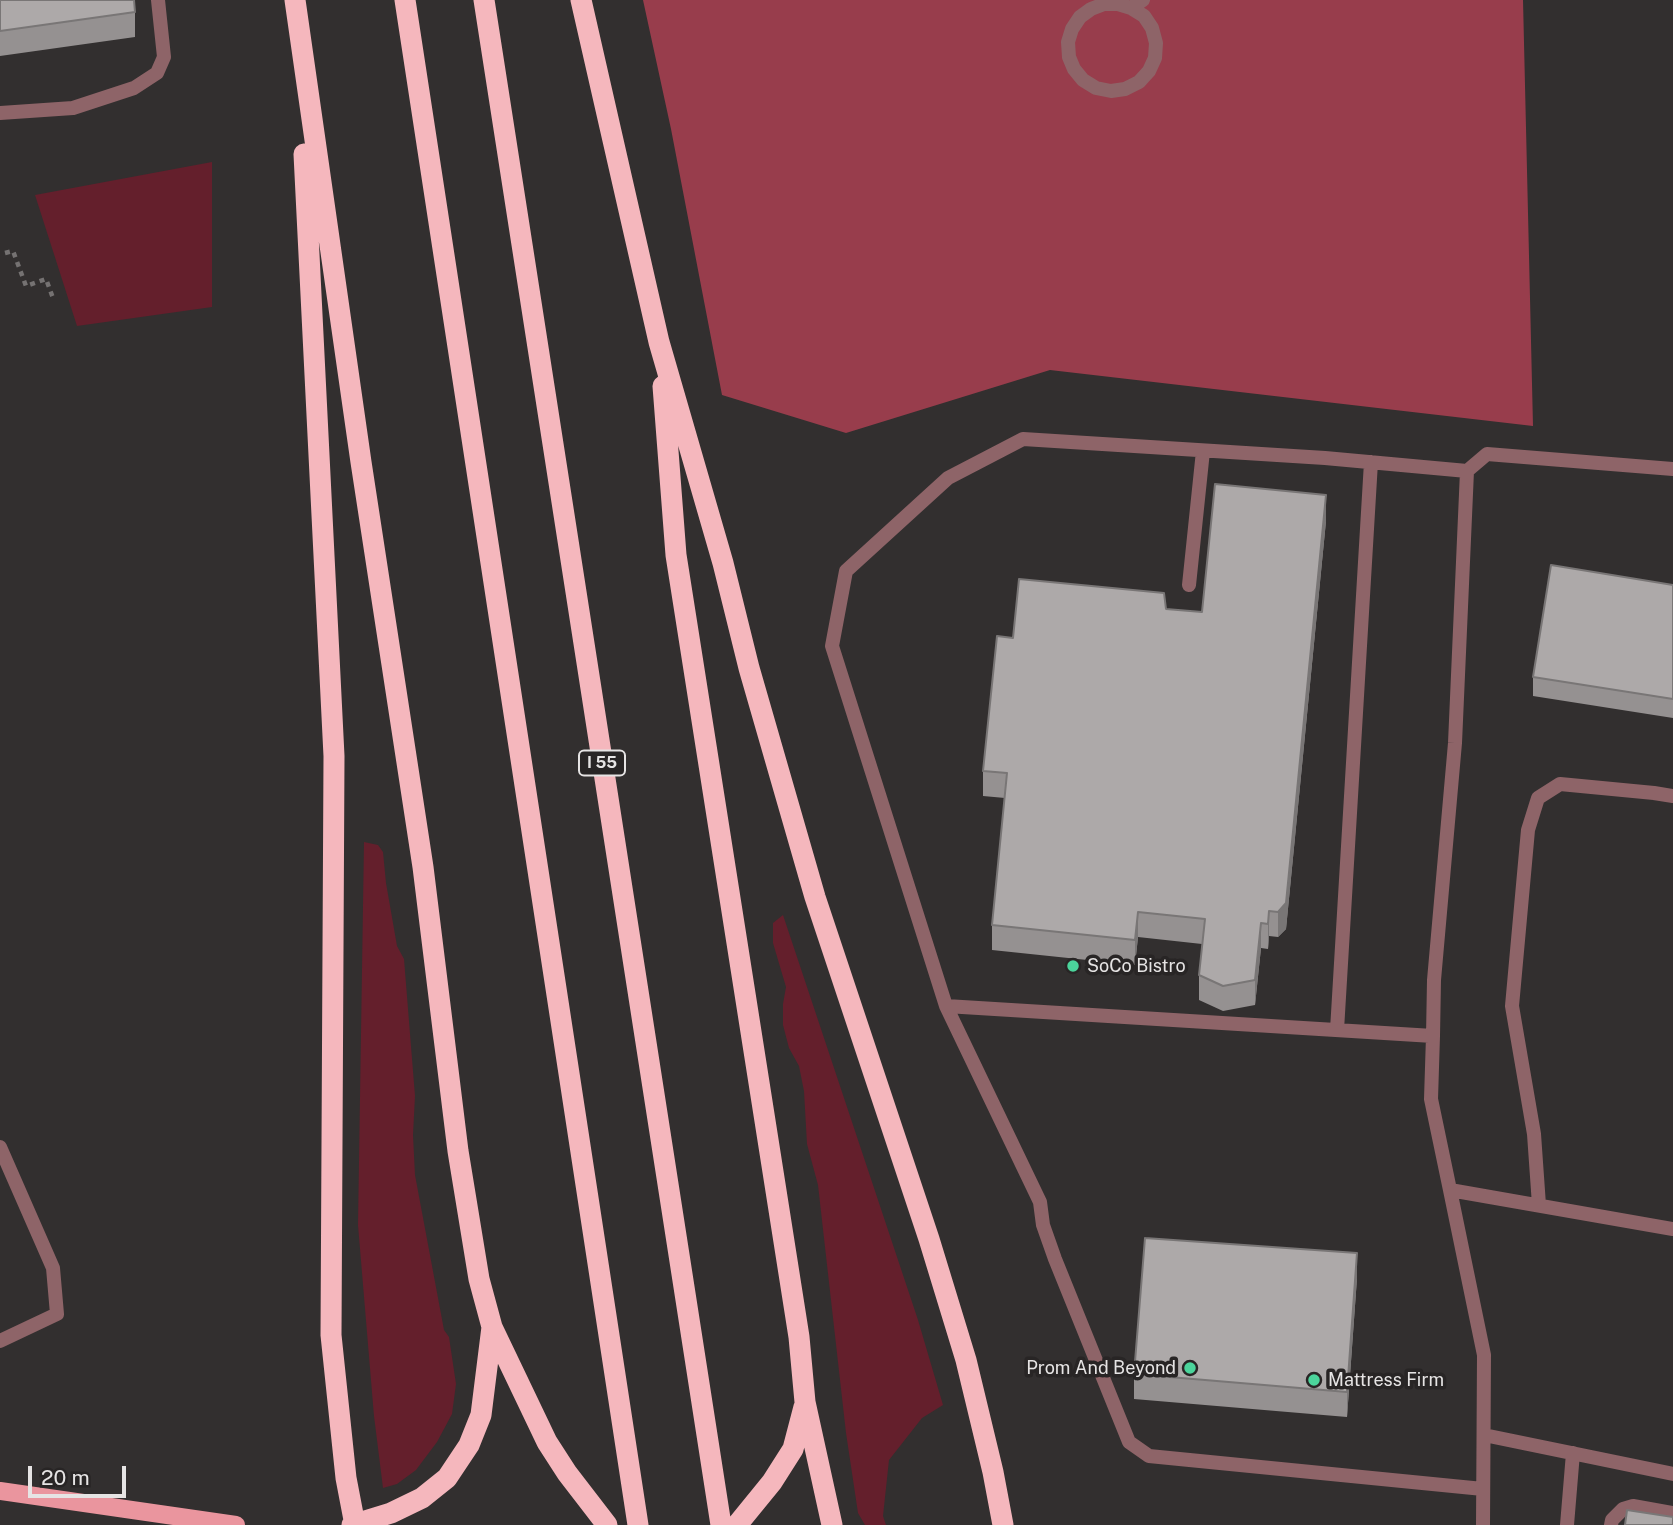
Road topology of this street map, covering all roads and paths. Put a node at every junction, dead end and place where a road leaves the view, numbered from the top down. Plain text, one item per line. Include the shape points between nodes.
1 (158, 0) edge
2 (295, 0) edge
3 (405, 0) edge
4 (484, 0) edge
5 (581, 0) edge
6 (1137, 4) edge
7 (298, 23) junction
8 (0, 113) edge
9 (5, 253) dead end
10 (53, 298) dead end
11 (659, 342) junction
12 (1203, 451) junction
13 (1371, 462) junction
14 (1673, 469) edge
15 (1467, 471) junction
16 (1189, 585) dead end
17 (1673, 796) edge
18 (946, 1006) junction
19 (1337, 1030) junction
20 (1433, 1036) junction
21 (0, 1147) edge
22 (1450, 1190) junction
23 (1539, 1205) junction
24 (1673, 1229) edge
25 (492, 1327) junction
26 (0, 1340) edge
27 (805, 1402) junction
28 (1484, 1435) junction
29 (1573, 1453) junction
30 (1673, 1474) edge
31 (1483, 1489) junction
32 (0, 1490) edge
33 (1673, 1513) edge
34 (236, 1525) edge
35 (354, 1525) edge
36 (607, 1525) edge
37 (638, 1525) edge
38 (721, 1525) edge
39 (737, 1525) edge
40 (832, 1525) edge
41 (1003, 1525) edge
42 (1483, 1525) edge
43 (1567, 1525) edge
44 (1611, 1525) edge

1 - 8 street via 164,57 157,74 134,88 73,108
2 - 7 highway
3 - 37 highway
4 - 38 highway, I 55
5 - 11 highway
6 - 6 street via 1091,9 1072,29 1069,57 1083,80 1096,88 1125,89 1139,82 1152,65 1156,43
7 - 25 highway via 423,867 458,1152 479,1279
7 - 35 highway via 334,756 331,1335
9 - 10 path via 13,251 26,286 46,279
11 - 27 highway via 676,555 799,1337
11 - 41 highway via 815,897 966,1360
12 - 13 street
12 - 16 street
12 - 18 street via 1023,439 948,478 846,571 832,646
13 - 15 street
13 - 19 street
14 - 15 street via 1487,454
15 - 20 street via 1455,743
17 - 23 street via 1560,784 1538,797 1528,830 1512,1006 1534,1134
18 - 19 street
18 - 31 street via 1040,1202 1055,1259 1129,1442 1149,1456
19 - 20 street
20 - 22 street via 1431,1099
21 - 26 street via 53,1268 57,1314
22 - 23 street
22 - 28 street via 1484,1355
23 - 24 street
25 - 35 highway via 481,1415 469,1445 447,1478 422,1498
25 - 36 highway via 547,1442
27 - 39 highway via 793,1449
27 - 40 highway
28 - 29 street
28 - 31 street
29 - 30 street
29 - 43 street
31 - 42 street
32 - 34 main road
33 - 44 street via 1633,1506 1623,1509

